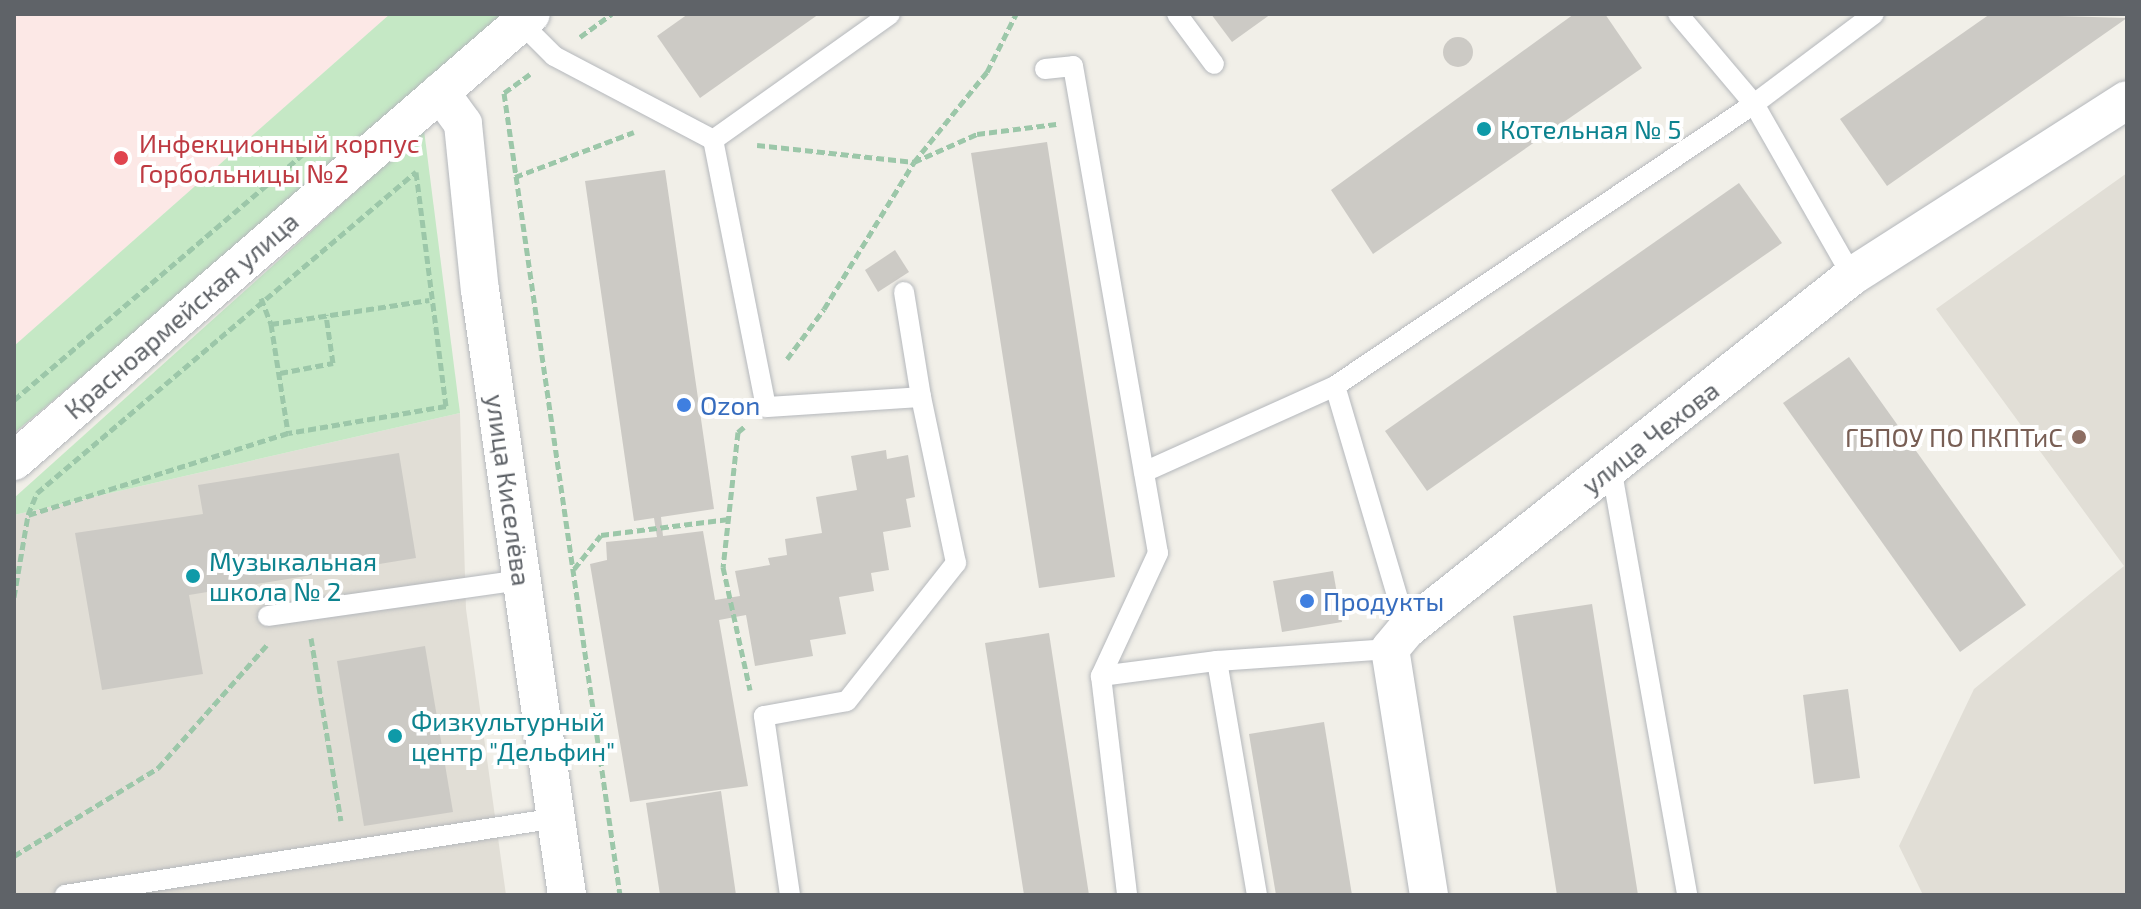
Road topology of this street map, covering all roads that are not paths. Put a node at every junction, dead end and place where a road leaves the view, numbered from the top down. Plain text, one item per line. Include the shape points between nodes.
1 (890, 14) edge
2 (1177, 14) edge
3 (1678, 14) edge
4 (1874, 14) edge
5 (526, 18) edge
6 (1214, 64) dead end
7 (1045, 69) dead end
8 (440, 92) junction
9 (2127, 100) edge
10 (1754, 104) junction
11 (713, 140) junction
12 (1852, 276) junction
13 (904, 292) dead end
14 (1335, 386) junction
15 (921, 397) junction
16 (14, 461) edge
17 (1611, 467) junction
18 (1144, 472) junction
19 (522, 580) junction
20 (268, 616) dead end
21 (1399, 639) junction
22 (1217, 661) junction
23 (1101, 676) junction
24 (556, 818) junction
25 (65, 895) edge
26 (567, 895) edge
27 (790, 895) edge
28 (1127, 895) edge
29 (1257, 895) edge
30 (1429, 895) edge
31 (1687, 895) edge

1 - 11 lane
2 - 6 lane
3 - 10 lane
4 - 10 lane
5 - 8 street, Красноармейская улица
5 - 11 lane via 554,56
7 - 18 lane via 1073,66
8 - 16 street, Красноармейская улица
8 - 19 street, улица Киселёва via 463,124 480,290
9 - 12 street, улица Чехова
10 - 12 lane
10 - 14 lane
11 - 15 lane via 764,400
12 - 17 street, улица Чехова
13 - 15 lane
14 - 18 lane
14 - 21 lane
15 - 27 lane via 956,563 847,701 764,716
17 - 21 street, улица Чехова
17 - 31 lane
18 - 23 lane via 1158,553
19 - 20 lane
19 - 24 street, улица Киселёва
21 - 22 lane
21 - 30 street
22 - 23 lane
22 - 29 lane
23 - 28 lane
24 - 25 lane
24 - 26 street, улица Киселёва

